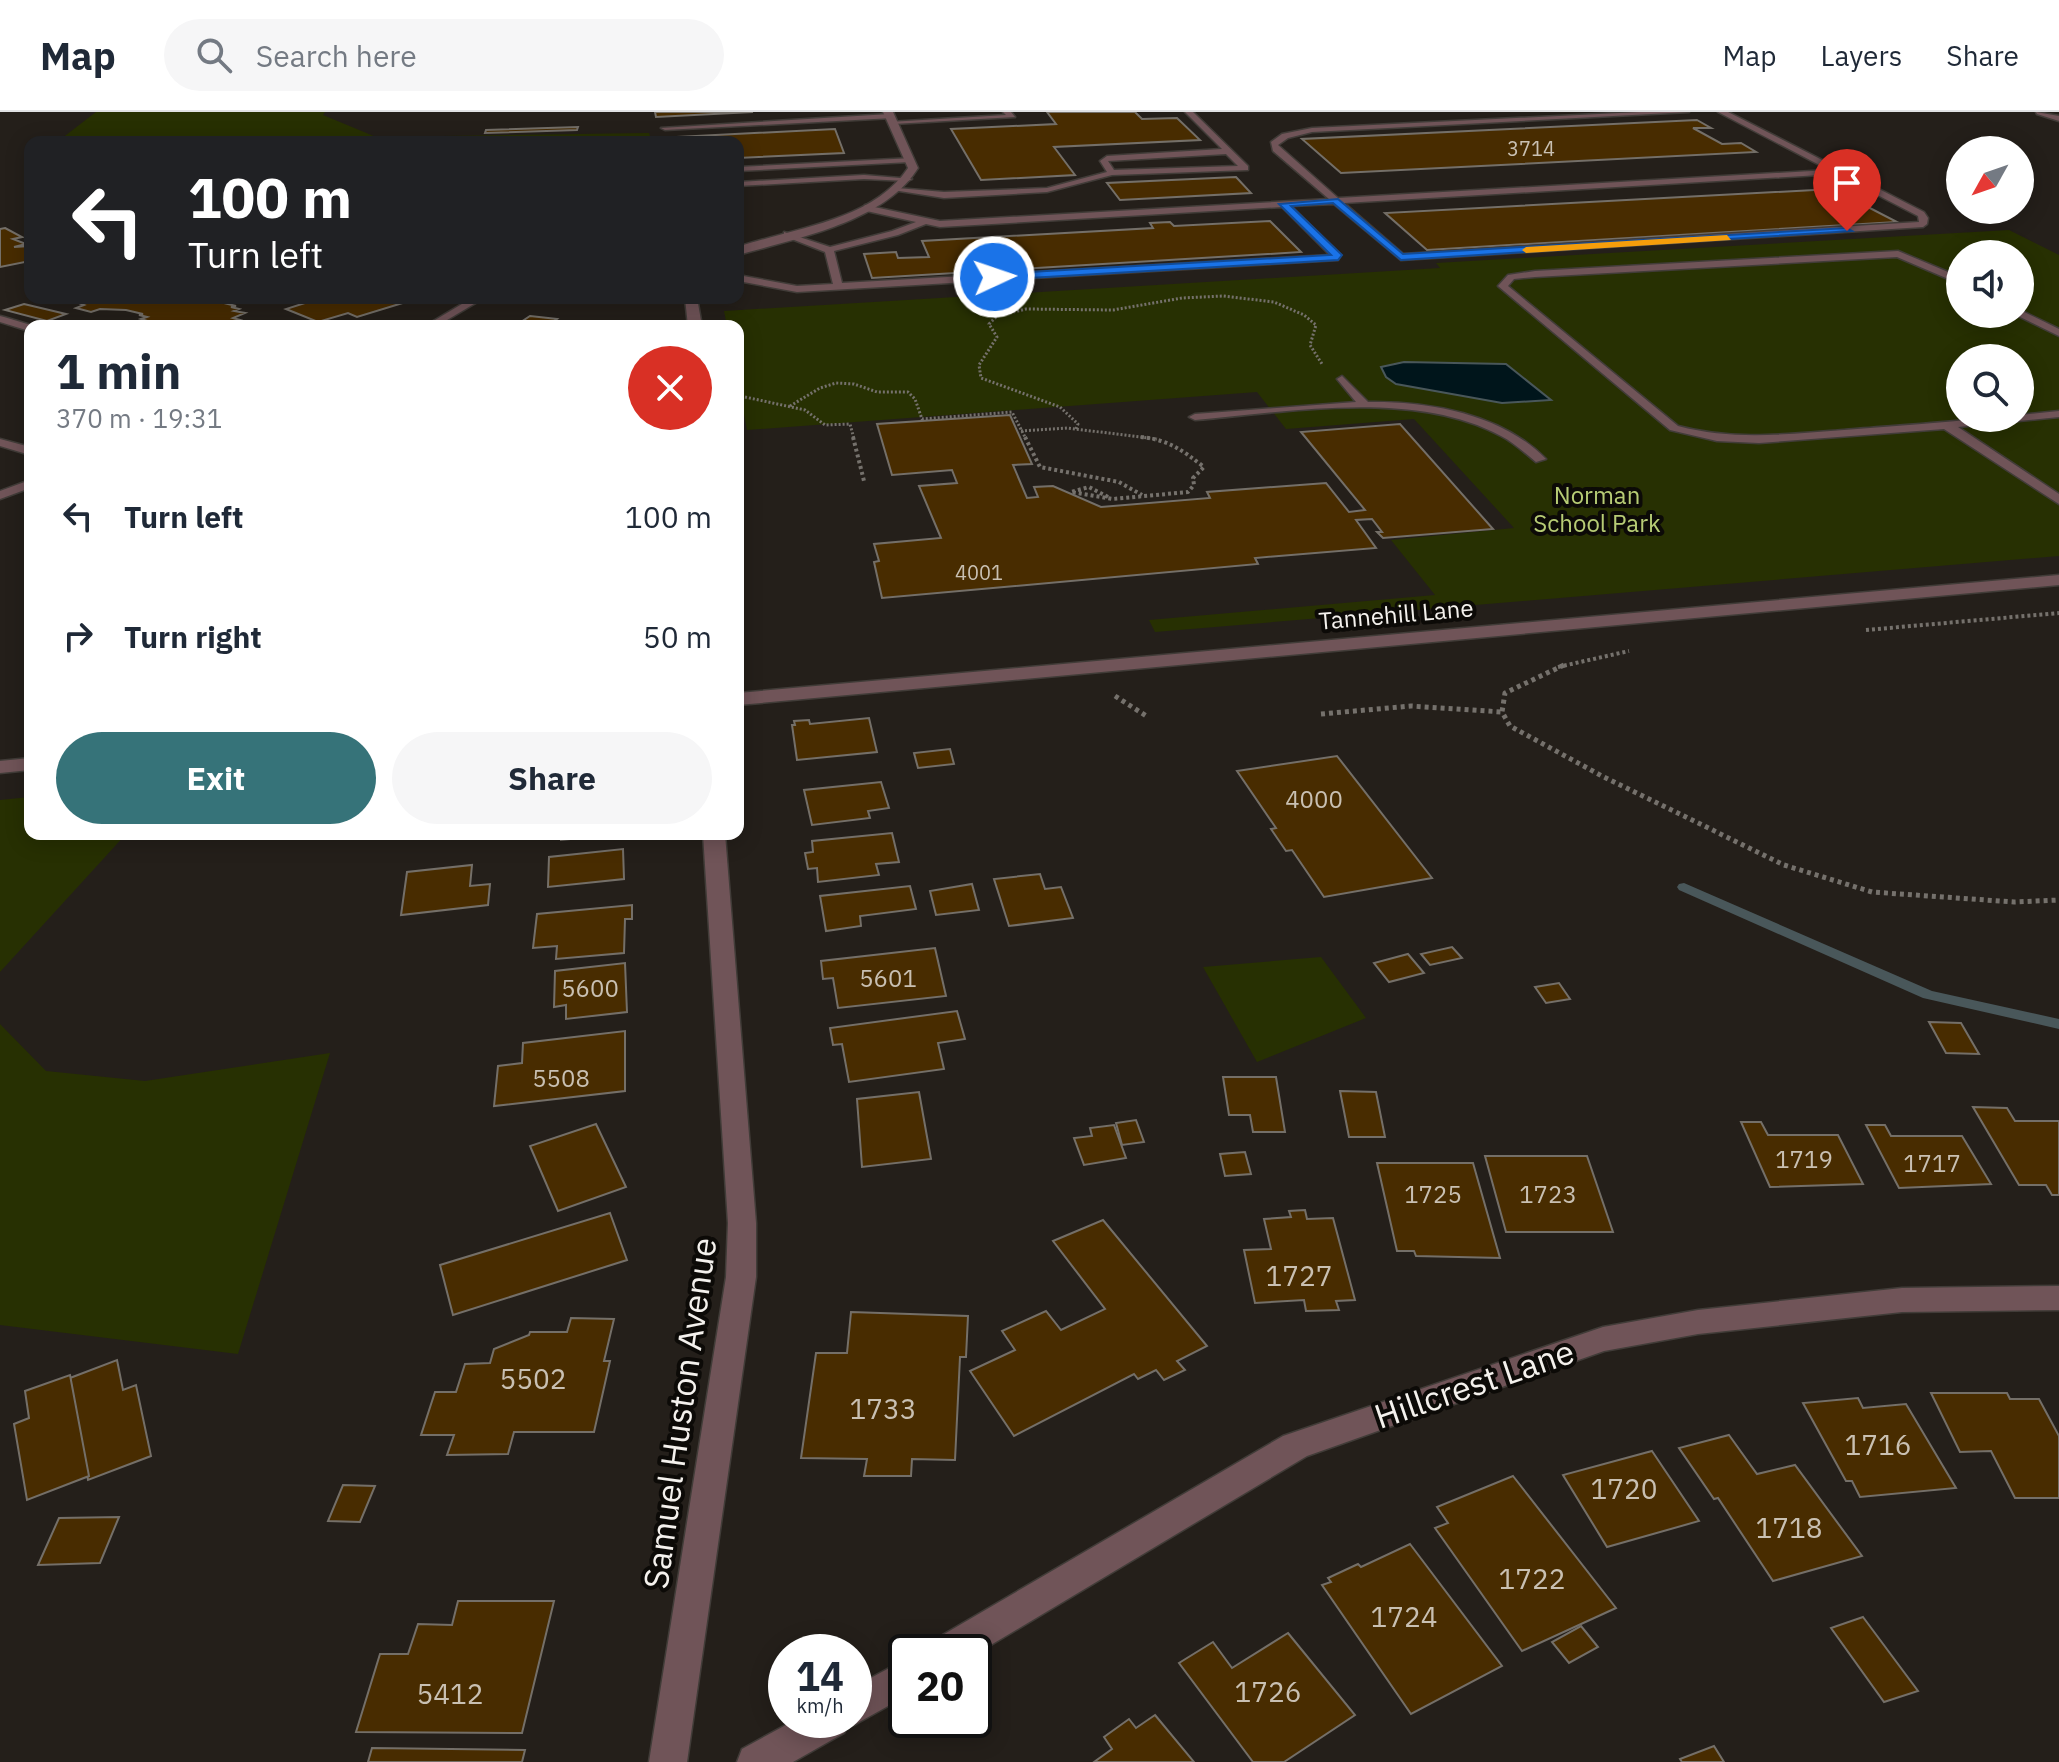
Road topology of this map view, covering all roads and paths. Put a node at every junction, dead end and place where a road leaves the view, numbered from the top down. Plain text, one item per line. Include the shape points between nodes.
1 (1007, 112) edge
2 (1189, 112) edge
3 (1685, 112) edge
4 (1722, 112) edge
5 (2040, 112) edge
6 (950, 116) edge
7 (890, 117) edge
8 (2059, 119) edge
9 (665, 128) dead end
10 (1229, 151) junction
11 (910, 160) junction
12 (744, 169) edge
13 (1839, 172) junction
14 (1112, 173) junction
15 (908, 179) junction
16 (744, 184) edge
17 (897, 190) junction
18 (1335, 201) junction
19 (1284, 204) junction
20 (865, 208) junction
21 (923, 222) junction
22 (787, 234) junction
23 (744, 249) edge
24 (829, 250) junction
25 (1946, 274) edge
26 (744, 279) edge
27 (838, 286) junction
28 (468, 304) edge
29 (0, 319) edge
30 (440, 320) edge
31 (2034, 320) edge
32 (24, 326) edge
33 (2059, 333) edge
34 (1342, 379) joint
35 (745, 397) dead end
36 (1365, 405) junction
37 (790, 406) junction
38 (2034, 414) edge
39 (2059, 414) edge
40 (1195, 417) dead end
41 (1946, 426) edge
42 (1076, 429) junction
43 (1021, 431) junction
44 (1957, 432) edge
45 (0, 442) edge
46 (24, 449) edge
47 (1540, 459) dead end
48 (1080, 475) junction
49 (864, 481) dead end
50 (24, 486) edge
51 (1089, 487) junction
52 (0, 495) edge
53 (1142, 495) junction
54 (1108, 497) junction
55 (2059, 500) edge
56 (2059, 580) edge
57 (2059, 613) edge
58 (1861, 630) dead end
59 (1631, 651) dead end
60 (1113, 694) dead end
61 (744, 698) edge
62 (1502, 712) junction
63 (1321, 714) dead end
64 (1148, 717) dead end
65 (24, 765) edge
66 (0, 767) edge
67 (714, 840) edge
68 (2059, 900) edge
69 (2059, 1298) edge
70 (977, 1634) edge
71 (799, 1738) edge
72 (668, 1762) edge
73 (756, 1762) edge

1 - 6 lane via 1011,117
2 - 10 lane
3 - 18 lane via 1404,121 1312,130 1277,140 1276,149
4 - 13 lane
5 - 8 lane
6 - 7 lane
7 - 9 lane
7 - 11 street
10 - 14 lane via 1107,158
10 - 14 lane via 1245,168
11 - 12 lane
11 - 15 street
13 - 18 lane
13 - 18 lane via 1921,214 1923,224 1401,257
14 - 17 lane via 1047,190 944,195
15 - 16 lane
15 - 17 street
17 - 20 street
18 - 19 lane
19 - 21 lane
19 - 27 lane via 1338,257
20 - 21 lane
20 - 22 street
21 - 24 lane
22 - 23 street
22 - 24 lane
24 - 27 lane
25 - 41 lane via 1898,254 1535,274 1511,277 1503,286 1674,428 1706,439
26 - 27 lane via 782,288
28 - 30 lane
29 - 32 lane
31 - 33 lane
34 - 36 lane
34 - 42 path via 1316,359 1310,345 1316,325 1308,317 1258,300 1193,297 1118,310 1023,308 997,314 989,324 997,337 995,346 979,361 981,378 1012,394 1064,409 1078,424
35 - 37 path
36 - 40 lane
36 - 47 lane via 1470,419 1524,444
37 - 43 path via 822,387 854,384 877,392 910,392 922,419 1012,412
37 - 49 path via 825,425 850,424
38 - 39 lane
42 - 43 path
42 - 53 path via 1165,440 1204,467 1188,492
43 - 48 path via 1040,467
44 - 55 lane
45 - 46 lane
48 - 51 path
48 - 53 path via 1114,480
50 - 52 lane
51 - 54 path
51 - 54 path via 1071,492 1086,499
53 - 54 path
56 - 61 street, Tannehill Lane
57 - 58 path
59 - 62 path via 1576,659 1529,678 1505,693
60 - 64 path
62 - 63 path via 1411,706
62 - 68 path via 1510,726 1602,776 1784,865 1872,892
65 - 66 street
67 - 72 street, Samuel Huston Avenue via 742,1223 741,1277
69 - 70 street, Hillcrest Lane via 1902,1300 1698,1322 1603,1339 1295,1446
71 - 73 street

